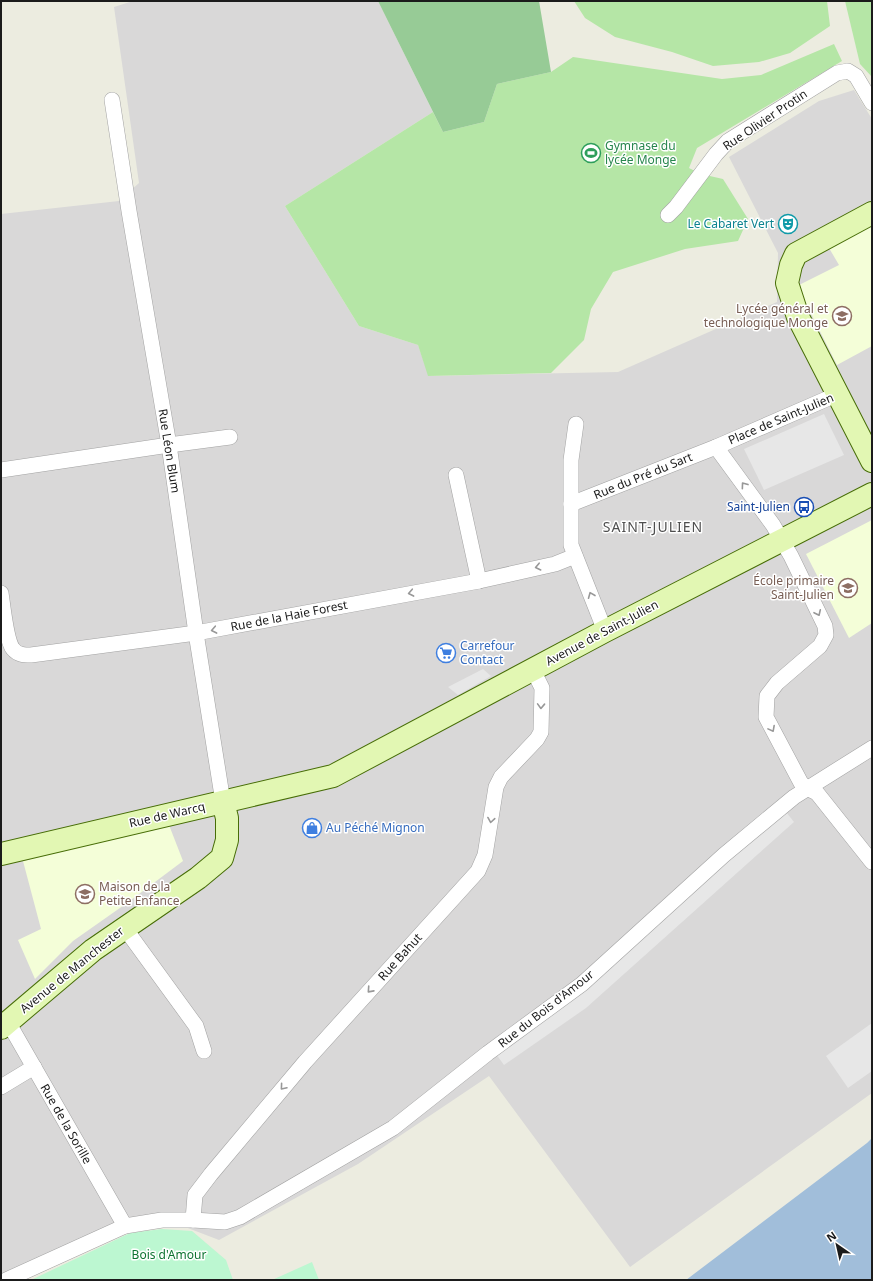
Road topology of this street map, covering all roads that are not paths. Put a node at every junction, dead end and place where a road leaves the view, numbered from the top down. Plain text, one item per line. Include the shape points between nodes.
1 (112, 100) dead end
2 (872, 103) edge
3 (872, 213) edge
4 (668, 215) dead end
5 (838, 394) junction
6 (576, 424) dead end
7 (230, 437) dead end
8 (169, 445) junction
9 (716, 447) junction
10 (872, 462) edge
11 (1, 470) edge
12 (456, 475) dead end
13 (872, 494) edge
14 (570, 504) junction
15 (782, 541) junction
16 (575, 556) junction
17 (479, 581) junction
18 (1, 593) edge
19 (605, 631) junction
20 (196, 634) junction
21 (532, 670) junction
22 (872, 748) edge
23 (333, 776) joint
24 (807, 788) junction
25 (223, 802) junction
26 (1, 854) edge
27 (872, 862) edge
28 (124, 927) junction
29 (4, 1025) edge
30 (204, 1051) dead end
31 (34, 1067) junction
32 (1, 1087) edge
33 (193, 1220) junction
34 (125, 1226) junction
35 (6, 1280) edge

1 - 8 street, Rue Léon Blum
2 - 4 street, Rue Olivier Protin via 856,76 848,71 837,73 728,141
3 - 5 main road via 796,254 787,283 798,317
5 - 9 street, Place de Saint-Julien
5 - 10 main road, Place de Saint-Julien
6 - 14 street via 571,460
7 - 8 street
8 - 11 street
8 - 20 street, Rue Léon Blum
9 - 14 street, Rue du Pré du Sart
15 -> 9 street, Place de Saint-Julien
12 - 17 street
13 - 15 main road, Avenue de Saint-Julien
14 - 16 street via 571,545
15 - 19 main road, Avenue de Saint-Julien
15 -> 24 street, Place de Saint-Julien via 825,626 826,635 820,646 777,683 767,696 766,717 798,778
16 -> 17 street, Rue de la Haie Forest via 555,564
19 -> 16 street
17 -> 20 street, Rue de la Haie Forest
18 - 20 street, Rue de la Haie Forest via 13,649 22,655
19 - 21 main road, Avenue de Saint-Julien
20 - 25 street, Rue Léon Blum
21 - 23 main road, Avenue de Saint-Julien
21 -> 33 street, Rue Bahut via 542,688 541,732 501,777 496,787 485,856 478,871 304,1062 211,1174 195,1196
22 - 24 street, Rue du Bois d'Amour
23 - 25 main road, Rue de Warcq
24 - 27 street via 817,793
24 - 33 street, Rue du Bois d'Amour via 724,855 582,984 488,1053 393,1128 240,1217 225,1222
25 - 26 main road, Rue de Warcq
25 - 28 main road, Avenue de Manchester via 227,818 227,840 222,858 198,878
28 - 29 main road, Avenue de Manchester
28 - 30 street via 196,1026
29 - 31 street, Rue de la Sorille
31 - 32 street
31 - 34 street, Rue de la Sorille
33 - 34 street, Rue du Bois d'Amour via 162,1220
34 - 35 street, Rue du Bois d'Amour

